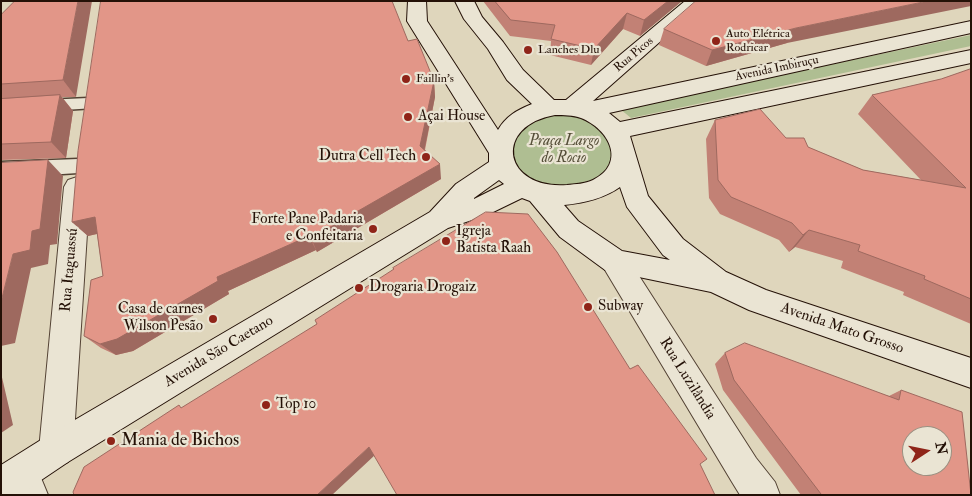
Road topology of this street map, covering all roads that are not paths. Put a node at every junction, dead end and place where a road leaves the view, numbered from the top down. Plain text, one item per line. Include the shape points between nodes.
1 (409, 1) edge
2 (464, 1) edge
3 (698, 1) edge
4 (417, 11) edge
5 (971, 27) edge
6 (971, 56) edge
7 (92, 76) edge
8 (88, 104) junction
9 (1, 108) edge
10 (568, 109) junction
11 (619, 142) junction
12 (501, 158) junction
13 (78, 166) junction
14 (1, 170) edge
15 (530, 191) junction
16 (439, 220) junction
17 (615, 262) junction
18 (716, 281) junction
19 (971, 373) edge
20 (56, 450) junction
21 (18, 484) edge
22 (762, 495) edge

1 - 4 street
2 - 10 street via 515,75
3 - 10 street, Rua Picos
4 - 12 street
5 - 10 street, Avenida Imbiruçu
6 - 11 street, Avenida Imbiruçu
7 - 8 street, Rua Itaguassú
8 - 9 lane
8 - 13 street, Rua Itaguassú
10 - 11 street via 607,123
10 - 12 street via 526,115 506,135
11 - 15 street via 622,164 607,184 576,195
11 - 18 street via 636,200 673,247
12 - 15 street
12 - 16 street
13 - 14 lane
13 - 20 street, Rua Itaguassú
15 - 16 street
15 - 17 street via 568,229
16 - 20 street, Avenida São Caetano
17 - 18 street
17 - 22 street, Rua Luzilândia
18 - 19 street, Avenida Mato Grosso via 759,301
20 - 21 street, Avenida São Caetano

